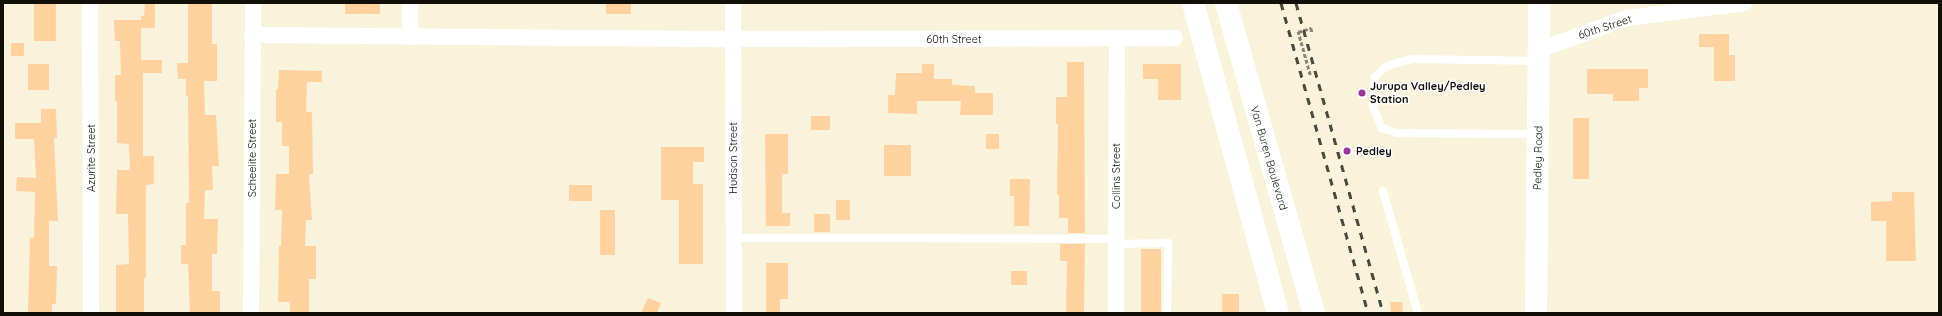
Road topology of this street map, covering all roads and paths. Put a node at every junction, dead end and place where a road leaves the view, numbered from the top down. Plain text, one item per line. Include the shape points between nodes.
1 (90, 3) edge
2 (253, 3) edge
3 (410, 3) edge
4 (733, 3) edge
5 (1193, 3) edge
6 (1226, 3) edge
7 (1539, 3) edge
8 (1744, 3) edge
9 (1312, 32) dead end
10 (252, 35) junction
11 (410, 37) junction
12 (1117, 38) junction
13 (1175, 38) dead end
14 (732, 39) junction
15 (1539, 56) junction
16 (1310, 74) dead end
17 (1538, 134) junction
18 (1383, 191) dead end
19 (734, 238) junction
20 (1116, 241) junction
21 (1314, 311) edge
22 (92, 313) edge
23 (251, 313) edge
24 (734, 313) edge
25 (1116, 313) edge
26 (1167, 313) edge
27 (1278, 313) edge
28 (1418, 313) edge
29 (1536, 313) edge

1 - 22 street, Azurite Street
2 - 10 street, Scheelite Street
3 - 11 street
4 - 14 street, Hudson Street
5 - 27 main road
6 - 21 main road, Van Buren Boulevard
7 - 15 main road, Pedley Road
8 - 15 street, 60th Street via 1627,18
9 - 16 path via 1311,28 1298,32
10 - 11 street, 60th Street
10 - 23 street, Scheelite Street
11 - 14 street, 60th Street
12 - 13 street, 60th Street
12 - 14 street, 60th Street
12 - 20 street, Collins Street
14 - 19 street, Hudson Street
15 - 17 main road, Pedley Road
15 - 17 lane via 1413,59 1396,63 1385,67 1375,77 1373,107 1382,128 1397,133
17 - 29 main road, Pedley Road
18 - 28 lane
19 - 20 lane
19 - 24 street, Hudson Street
20 - 25 street, Collins Street
20 - 26 lane via 1168,243

